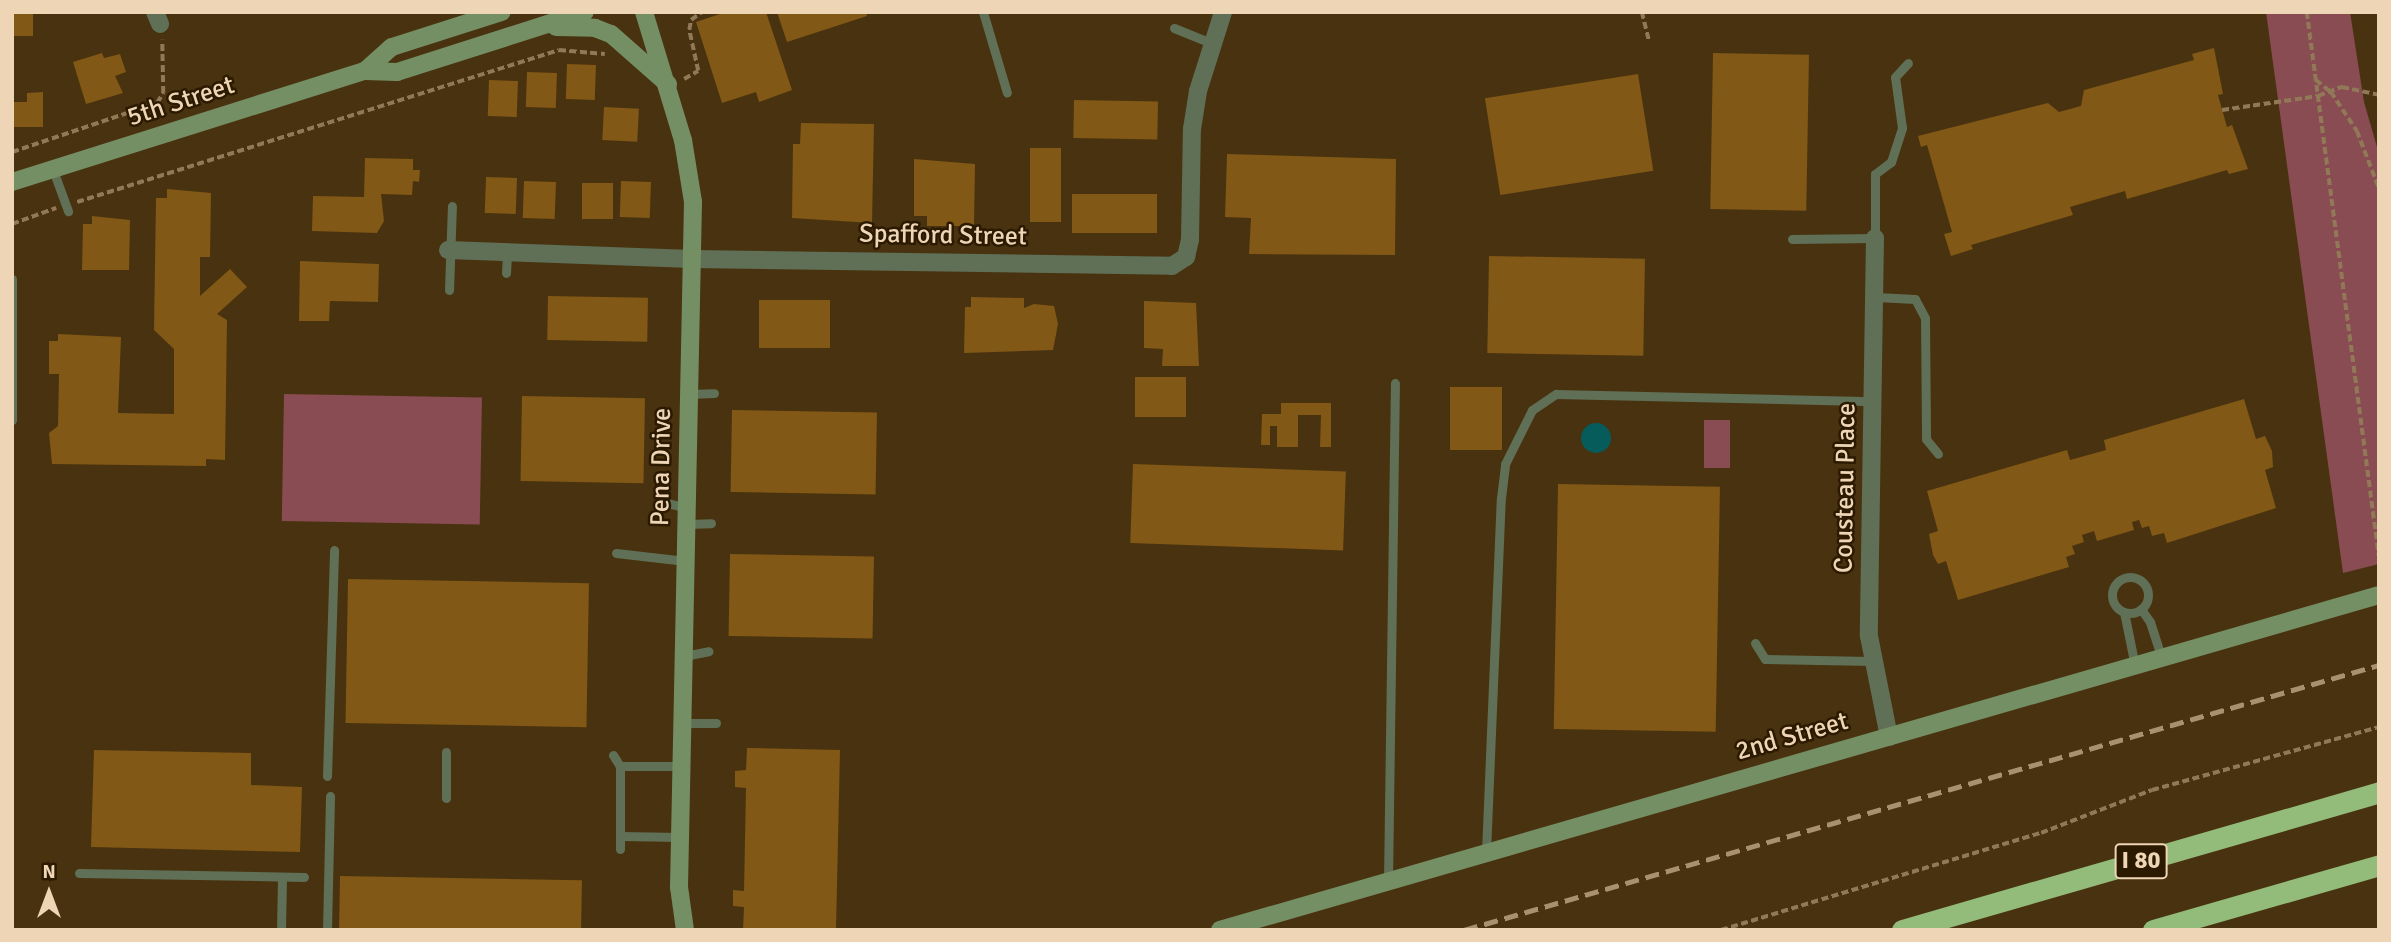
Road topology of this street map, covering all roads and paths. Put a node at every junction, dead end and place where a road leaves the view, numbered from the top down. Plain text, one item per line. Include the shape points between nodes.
1 (502, 12) edge
2 (585, 12) edge
3 (644, 12) edge
4 (702, 12) edge
5 (983, 12) edge
6 (1223, 12) edge
7 (1642, 12) edge
8 (2307, 12) edge
9 (158, 18) edge
10 (1174, 27) dead end
11 (533, 30) junction
12 (1649, 41) dead end
13 (1211, 43) junction
14 (610, 56) dead end
15 (1908, 62) dead end
16 (365, 71) junction
17 (688, 78) dead end
18 (2316, 80) junction
19 (668, 84) junction
20 (2331, 92) junction
21 (1007, 93) dead end
22 (2379, 95) edge
23 (2318, 96) junction
24 (2222, 110) dead end
25 (12, 152) edge
26 (53, 170) junction
27 (12, 182) edge
28 (2379, 188) edge
29 (452, 206) dead end
30 (67, 208) junction
31 (12, 224) edge
32 (1792, 239) dead end
33 (1875, 239) junction
34 (448, 250) junction
35 (507, 253) junction
36 (692, 259) junction
37 (506, 273) dead end
38 (12, 279) edge
39 (449, 290) dead end
40 (1876, 297) junction
41 (1395, 383) dead end
42 (714, 393) dead end
43 (689, 394) junction
44 (1874, 401) junction
45 (12, 420) edge
46 (1938, 454) dead end
47 (664, 502) dead end
48 (687, 516) junction
49 (711, 523) dead end
50 (334, 550) dead end
51 (616, 553) dead end
52 (2379, 556) edge
53 (686, 561) junction
54 (2379, 595) edge
55 (2141, 609) junction
56 (2124, 612) junction
57 (1755, 643) dead end
58 (709, 652) dead end
59 (684, 656) junction
60 (2162, 659) junction
61 (1871, 661) junction
62 (2135, 666) junction
63 (683, 723) junction
64 (716, 723) dead end
65 (2379, 727) edge
66 (1889, 737) junction
67 (446, 752) dead end
68 (613, 755) dead end
69 (620, 766) junction
70 (681, 766) junction
71 (327, 776) dead end
72 (2379, 792) edge
73 (330, 796) dead end
74 (446, 798) dead end
75 (621, 836) junction
76 (680, 837) junction
77 (620, 849) dead end
78 (1486, 852) junction
79 (2379, 865) edge
80 (79, 873) dead end
81 (282, 877) junction
82 (304, 877) dead end
83 (1388, 881) junction
84 (281, 930) edge
85 (327, 930) edge
86 (685, 930) edge
87 (1220, 930) edge
88 (1721, 930) edge
89 (1902, 930) edge
90 (2153, 930) edge

1 - 16 street, 5th Street via 392,47
2 - 11 street, 5th Street
3 - 19 street, Pena Drive
4 - 17 path via 691,20 689,30 699,64 698,71
5 - 21 lane
6 - 13 street, Spafford Street
7 - 12 path
8 - 18 path
9 - 25 path via 163,93 156,103
10 - 13 lane
11 - 16 street, 5th Street via 397,72
11 - 19 street via 576,26 611,34
13 - 36 street, Spafford Street via 1192,130 1190,239 1186,257 1172,266
14 - 30 path via 589,49 559,50
15 - 33 lane via 1895,77 1902,128 1891,162 1875,174
16 - 26 street, 5th Street
18 - 20 path
18 - 23 path
19 - 36 street, Pena Drive via 693,202
20 - 22 path via 2346,87 2367,96
20 - 23 path
20 - 28 path via 2366,148
23 - 24 path
23 - 52 path
26 - 27 street, 5th Street
26 - 30 lane
29 - 34 lane
30 - 31 path
32 - 33 lane
33 - 40 street, Cousteau Place
34 - 35 street, Spafford Street
34 - 39 lane
35 - 36 street, Spafford Street via 661,254
35 - 37 lane
36 - 43 street, Pena Drive
38 - 45 lane
40 - 44 street, Cousteau Place
40 - 46 lane via 1915,299 1925,318 1926,439
41 - 83 lane
42 - 43 lane
43 - 48 street, Pena Drive
44 - 61 street, Cousteau Place
44 - 78 lane via 1556,394 1532,410 1505,464 1501,498
47 - 48 lane
48 - 49 lane
48 - 53 street, Pena Drive
50 - 71 lane
51 - 53 lane
53 - 59 street, Pena Drive
54 - 60 street, 2nd Street
55 - 56 lane
55 - 56 lane via 2148,596 2145,585 2124,578 2115,585 2112,597
55 - 60 lane
56 - 62 lane
57 - 61 lane via 1765,659
58 - 59 lane
59 - 63 street, Pena Drive
60 - 62 street, 2nd Street
61 - 66 street, Cousteau Place
62 - 66 street, 2nd Street
63 - 64 lane
63 - 70 street, Pena Drive
65 - 88 path via 2152,790 2041,833
66 - 78 street, 2nd Street
67 - 74 lane
68 - 69 lane
69 - 70 lane
69 - 75 lane
70 - 76 street, Pena Drive
72 - 89 highway, I 80
73 - 85 lane
75 - 76 lane
75 - 77 lane
76 - 86 street, Pena Drive via 678,887
78 - 83 street, 2nd Street
79 - 90 highway
80 - 81 lane
81 - 82 lane
81 - 84 lane
83 - 87 street, 2nd Street

